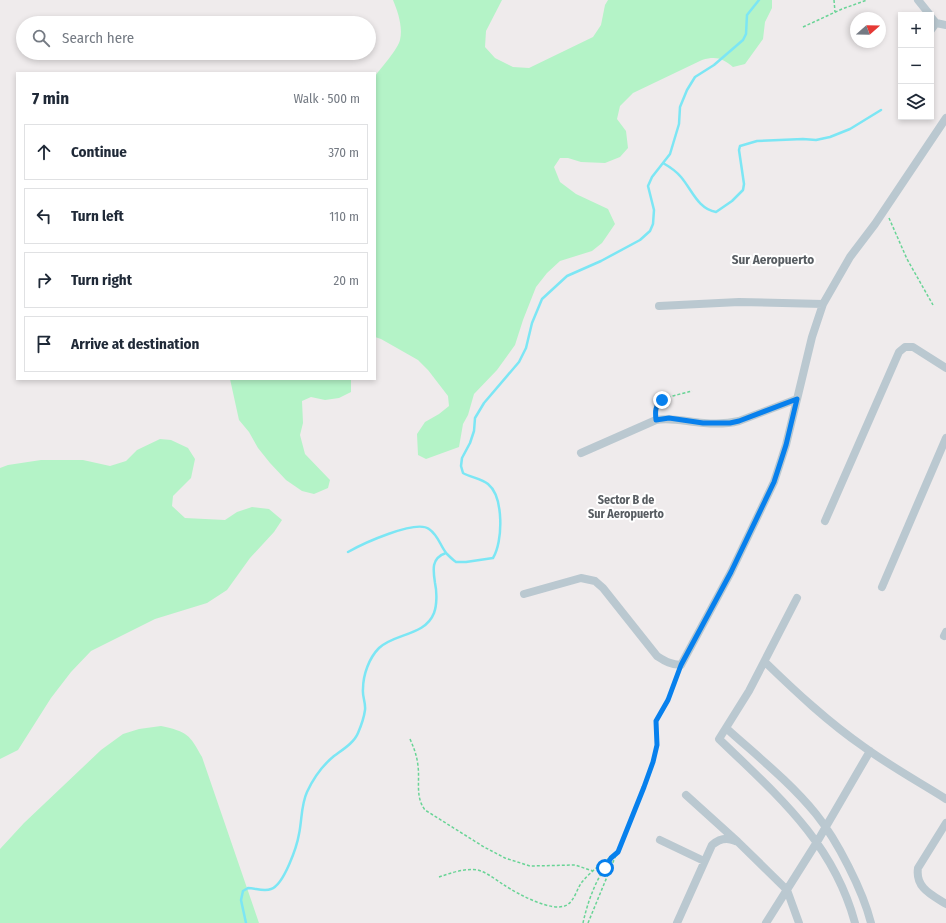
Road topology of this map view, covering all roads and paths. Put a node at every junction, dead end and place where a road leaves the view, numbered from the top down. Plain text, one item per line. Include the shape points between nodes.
1 (834, 0) edge
2 (867, 0) edge
3 (918, 0) edge
4 (836, 12) junction
5 (926, 12) edge
6 (934, 22) edge
7 (946, 25) edge
8 (803, 27) dead end
9 (946, 118) edge
10 (886, 208) junction
11 (823, 304) junction
12 (933, 305) dead end
13 (659, 306) dead end
14 (946, 368) edge
15 (692, 391) dead end
16 (797, 399) junction
17 (656, 420) junction
18 (946, 438) edge
19 (581, 453) dead end
20 (825, 521) dead end
21 (882, 587) dead end
22 (524, 594) dead end
23 (797, 598) dead end
24 (765, 662) junction
25 (681, 665) junction
26 (726, 728) junction
27 (410, 738) dead end
28 (870, 751) junction
29 (686, 795) dead end
30 (946, 799) edge
31 (946, 824) edge
32 (826, 827) junction
33 (660, 840) dead end
34 (738, 842) junction
35 (817, 842) junction
36 (618, 852) junction
37 (704, 861) junction
38 (593, 870) junction
39 (439, 877) dead end
40 (787, 890) junction
41 (946, 904) edge
42 (583, 923) edge
43 (588, 923) edge
44 (677, 923) edge
45 (766, 923) edge
46 (799, 923) edge
47 (855, 923) edge
48 (871, 923) edge

1 - 4 path
2 - 4 path
3 - 5 street
4 - 8 path
6 - 7 street
9 - 10 street
10 - 11 street via 850,257
10 - 12 path via 907,259
11 - 13 street via 739,302
11 - 16 street
14 - 20 street via 913,347 902,349
15 - 17 path via 662,400 655,411
16 - 17 street via 730,423 703,423 669,418
16 - 25 street via 774,482 731,572
17 - 19 street
18 - 21 street
22 - 25 street via 580,578 595,581 657,656 674,665
23 - 24 street
24 - 26 street
24 - 28 street via 825,717
25 - 36 path via 668,700 656,721 657,745 653,762
26 - 32 street via 791,786
26 - 35 street via 718,739 785,803
27 - 38 path via 418,765 419,799 425,810 505,858 530,866 575,865
28 - 30 street
28 - 32 street
29 - 34 street
31 - 41 street via 918,868 917,874 920,885
32 - 35 street
32 - 48 street via 859,889
33 - 37 street
34 - 37 street via 726,838 715,842
34 - 40 street
35 - 40 street
35 - 47 street via 836,874
36 - 38 path
36 - 42 path via 611,858 597,883
36 - 43 path
37 - 44 street
38 - 39 path via 568,904 557,907 526,897 479,871 469,869
40 - 45 street
40 - 46 street

